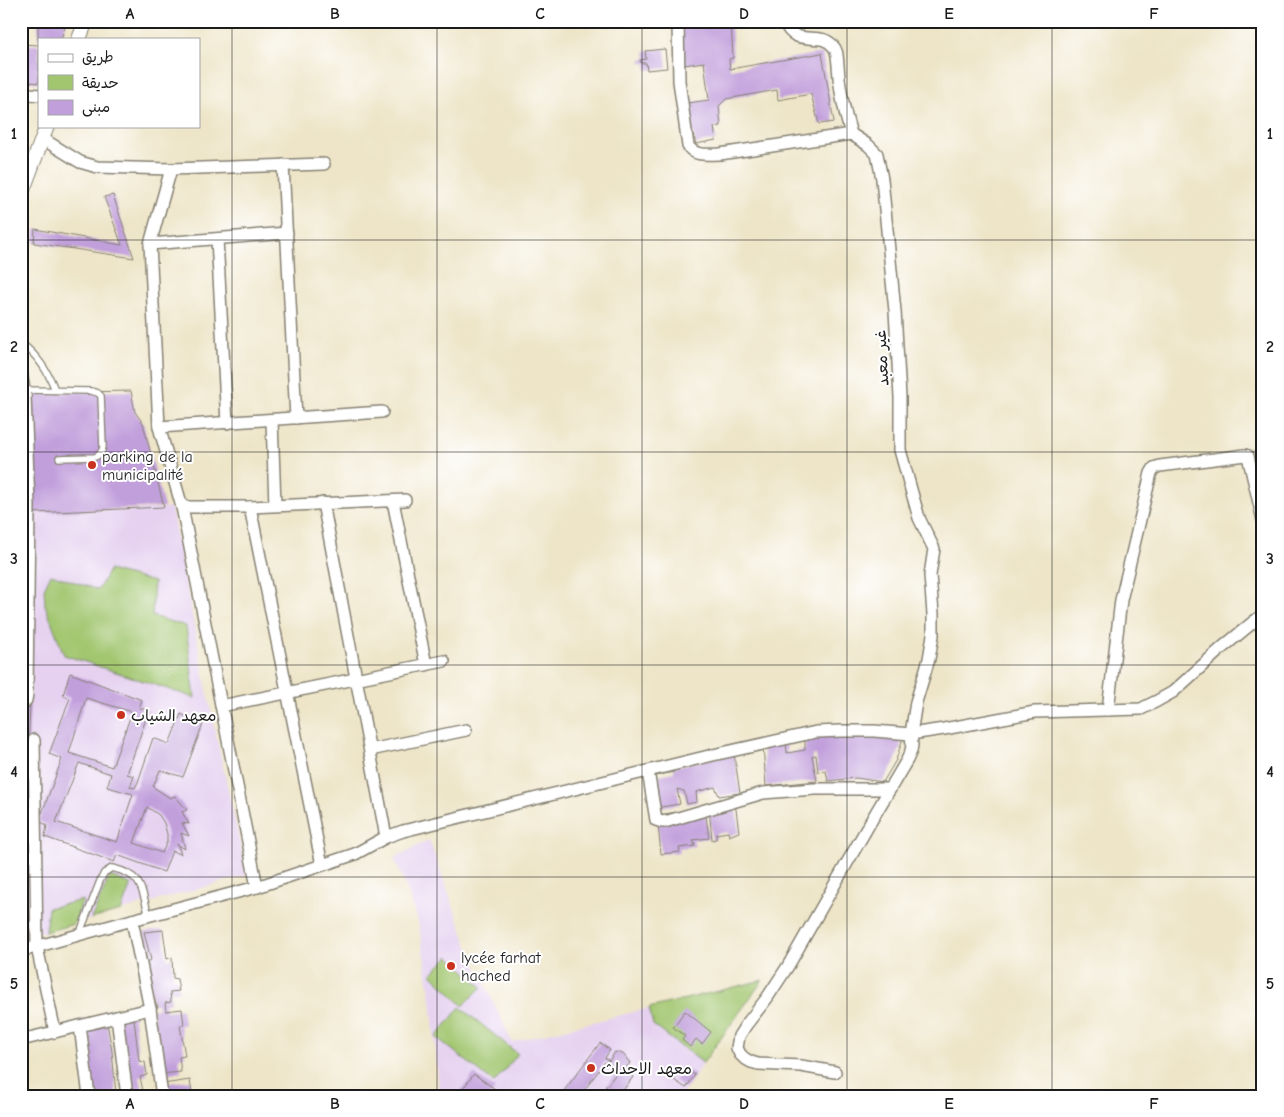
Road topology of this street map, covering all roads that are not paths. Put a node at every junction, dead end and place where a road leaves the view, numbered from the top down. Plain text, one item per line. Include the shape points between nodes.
1 (86, 21) edge
2 (678, 21) edge
3 (784, 21) edge
4 (80, 38) edge
5 (21, 93) edge
6 (38, 95) edge
7 (45, 133) edge
8 (851, 134) junction
9 (324, 164) dead end
10 (283, 165) junction
11 (171, 169) junction
12 (21, 195) edge
13 (287, 233) junction
14 (217, 239) junction
15 (150, 244) junction
16 (21, 343) edge
17 (21, 372) edge
18 (55, 390) junction
19 (23, 394) edge
20 (382, 412) dead end
21 (296, 418) junction
22 (272, 420) junction
23 (227, 423) junction
24 (158, 427) junction
25 (24, 448) edge
26 (60, 458) dead end
27 (323, 503) junction
28 (25, 506) edge
29 (275, 506) junction
30 (182, 507) junction
31 (250, 507) junction
32 (1263, 520) edge
33 (1263, 616) edge
34 (24, 643) edge
35 (444, 661) dead end
36 (426, 665) junction
37 (356, 679) junction
38 (287, 692) junction
39 (21, 706) edge
40 (221, 706) junction
41 (1108, 710) junction
42 (466, 730) dead end
43 (910, 734) junction
44 (34, 740) dead end
45 (370, 750) junction
46 (648, 771) junction
47 (890, 790) junction
48 (386, 837) junction
49 (322, 865) junction
50 (257, 887) junction
51 (148, 916) junction
52 (132, 920) junction
53 (79, 935) junction
54 (36, 947) junction
55 (21, 951) edge
56 (150, 1009) junction
57 (118, 1017) junction
58 (80, 1026) junction
59 (55, 1032) junction
60 (21, 1040) edge
61 (835, 1072) dead end
62 (89, 1096) edge
63 (127, 1096) edge
64 (162, 1096) edge

1 - 4 street
2 - 8 street via 679,81 688,146 694,152 720,154
3 - 8 street via 790,32 807,39 829,42 835,48 842,101
5 - 6 street
7 - 11 street via 80,162 97,167
7 - 12 street
8 - 43 street, غير معبد via 877,154 882,179 895,311 900,450 919,518 934,549 930,575 933,635 930,659
9 - 10 street
10 - 11 street
10 - 13 street
11 - 15 street
13 - 14 street
13 - 21 street
14 - 15 street
14 - 23 street
15 - 24 street
16 - 18 lane via 43,365
17 - 19 street
18 - 19 lane
18 - 26 lane via 95,391 102,400 100,455
19 - 25 street
20 - 21 street
21 - 22 street
22 - 23 street
22 - 29 street
23 - 24 street
24 - 30 street
25 - 28 street
27 - 29 street
27 - 36 street via 399,500
27 - 37 street
28 - 34 street
29 - 31 street
30 - 31 street
30 - 40 street
31 - 38 street
32 - 41 street via 1248,456 1154,468 1121,600
33 - 41 street via 1157,702 1141,709
34 - 39 street via 26,700
35 - 36 street
36 - 37 street
37 - 38 street
37 - 45 street
38 - 40 street
38 - 49 street
40 - 50 street
41 - 43 street via 1035,712
42 - 45 street
43 - 46 street via 816,732
43 - 47 street, غير معبد via 911,751
44 - 54 street
45 - 48 street
46 - 47 street via 656,820 662,822 763,793 814,789
46 - 48 street
47 - 61 street, غير معبد via 788,966 739,1036 737,1048 751,1062
48 - 49 street via 355,854
49 - 50 street
50 - 51 street
51 - 52 street
51 - 53 lane via 139,883 124,871 112,868 100,881
52 - 53 street
52 - 56 street
53 - 54 street
54 - 55 street
54 - 59 street
56 - 57 street
56 - 64 street
57 - 58 street
57 - 63 street
58 - 59 street
58 - 62 street
59 - 60 street

